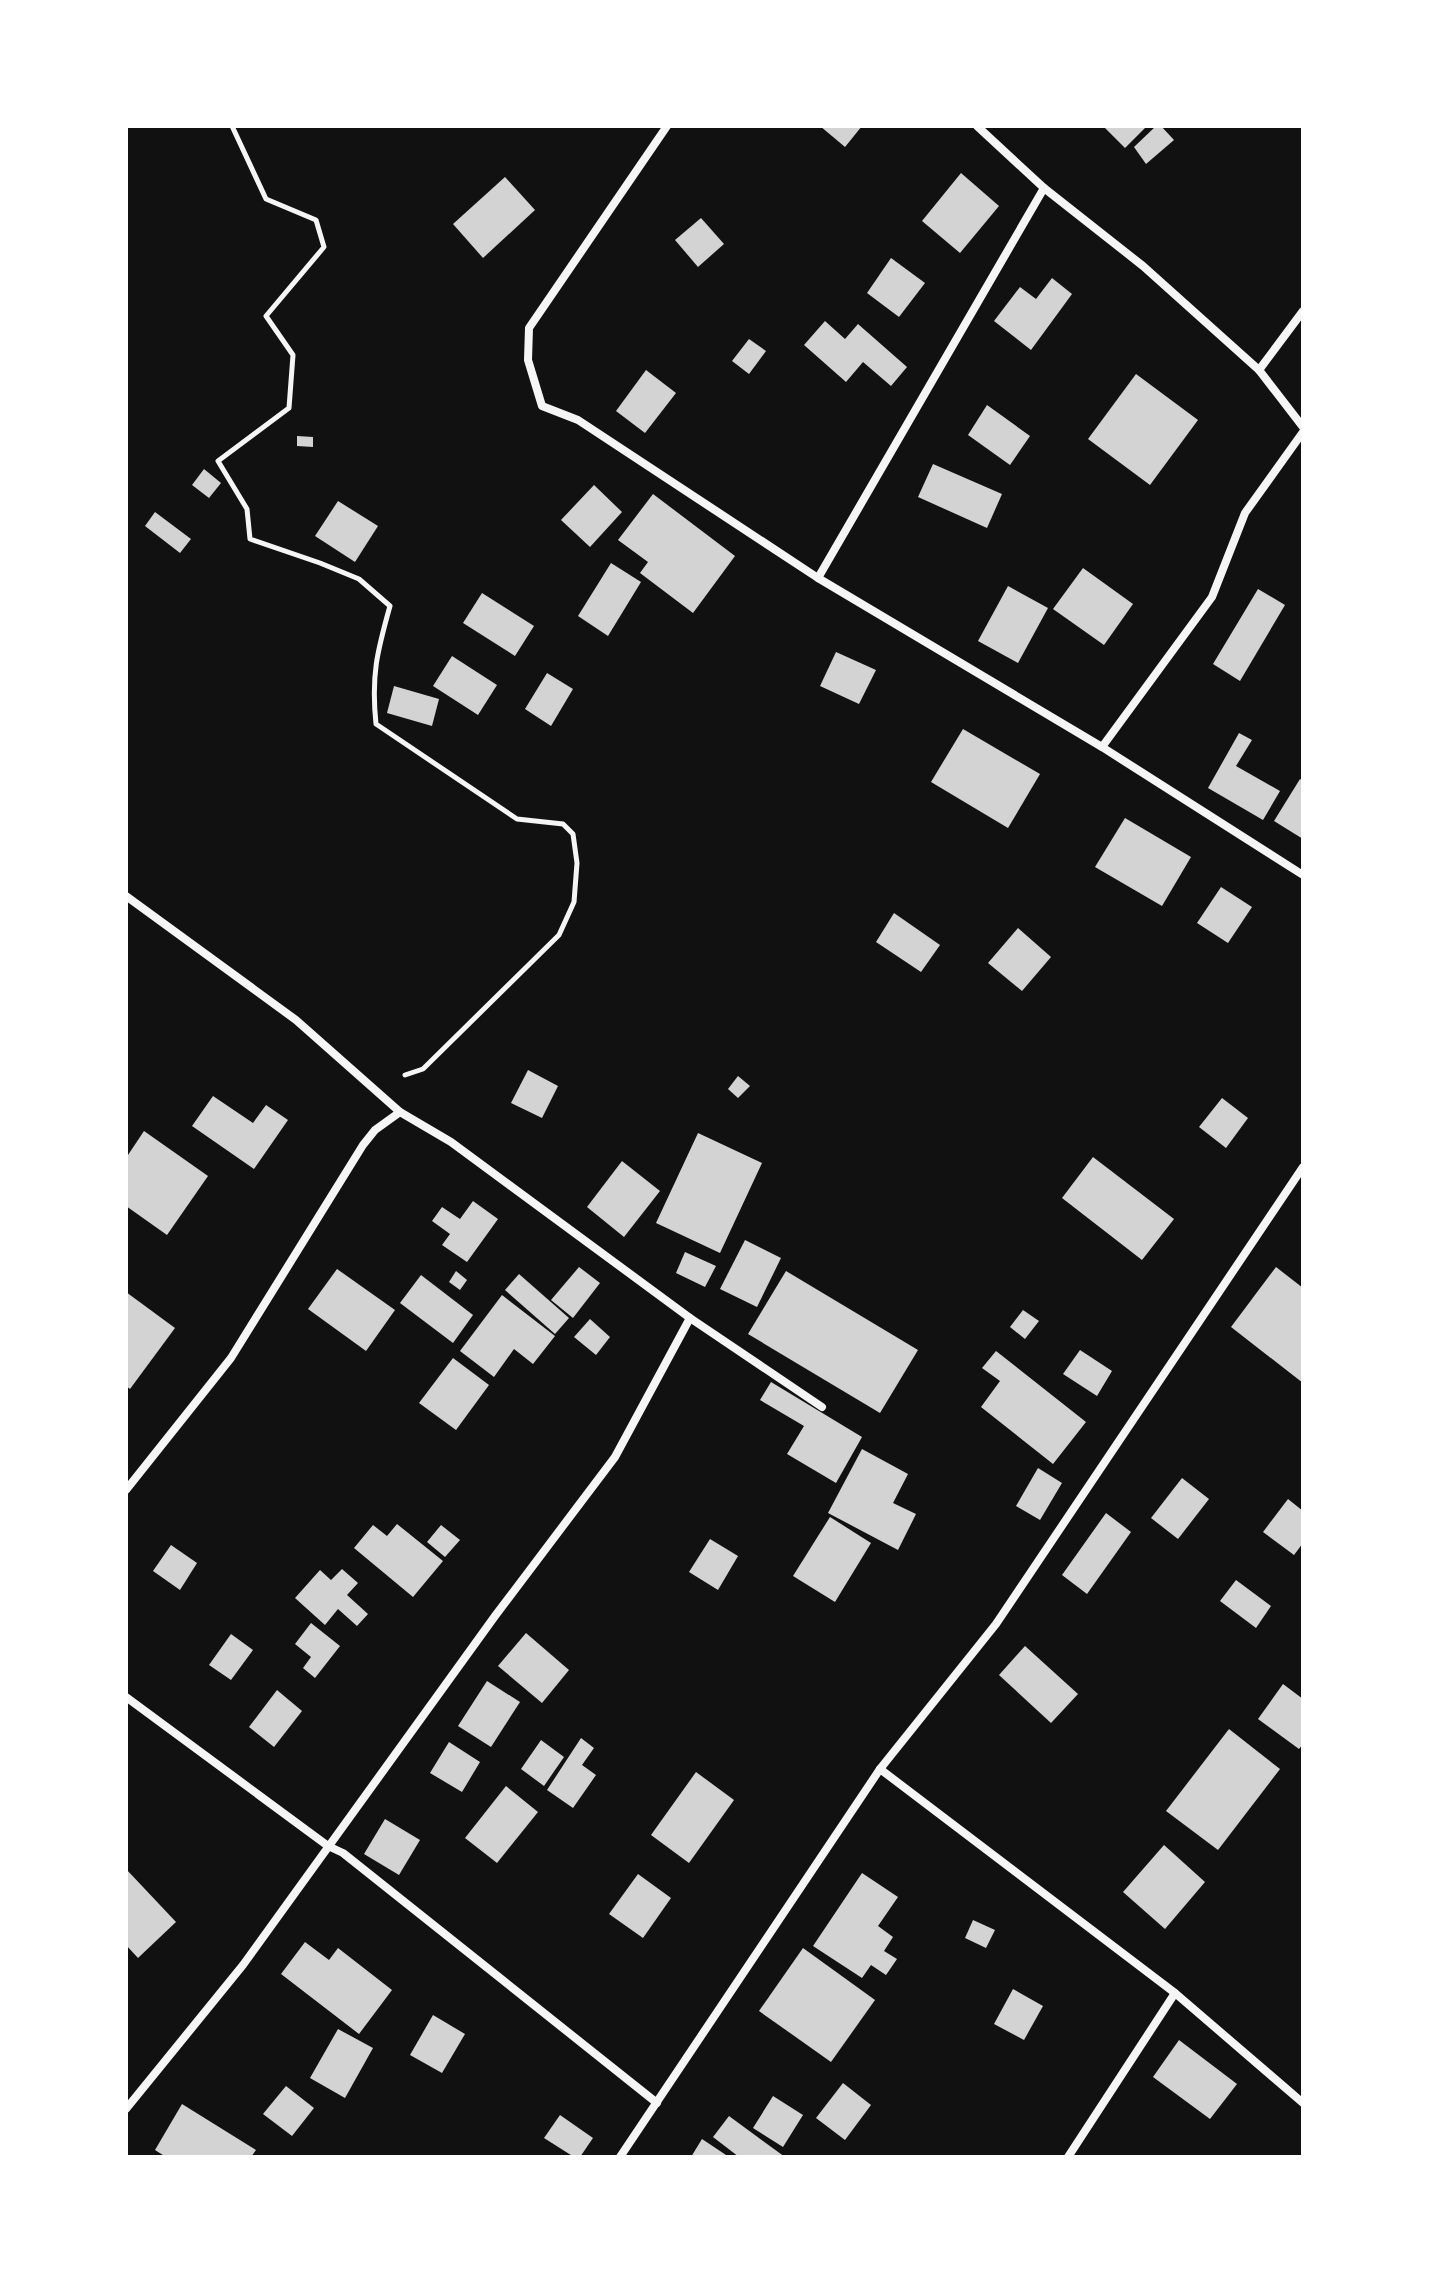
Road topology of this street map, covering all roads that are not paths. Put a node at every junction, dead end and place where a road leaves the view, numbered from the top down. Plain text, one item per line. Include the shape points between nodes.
1 (667, 126) edge
2 (977, 126) edge
3 (1044, 188) junction
4 (1303, 311) edge
5 (1259, 370) junction
6 (1303, 429) edge
7 (818, 578) junction
8 (1102, 747) junction
9 (1303, 875) edge
10 (126, 896) edge
11 (400, 1112) junction
12 (1303, 1167) edge
13 (690, 1318) junction
14 (822, 1407) dead end
15 (126, 1490) edge
16 (126, 1697) edge
17 (880, 1769) junction
18 (328, 1846) junction
19 (1175, 1993) junction
20 (657, 2103) junction
21 (1303, 2103) edge
22 (126, 2109) edge
23 (620, 2157) edge
24 (1068, 2157) edge

1 - 7 street via 529,328 528,360 542,406 578,420
2 - 3 street
3 - 5 street via 1143,266
3 - 7 street
4 - 5 street
5 - 6 street
6 - 8 street via 1245,513 1212,597
7 - 8 street
8 - 9 street
10 - 11 street via 296,1020
11 - 13 street via 451,1142
11 - 15 street via 363,1145 231,1358
12 - 17 street via 996,1624
13 - 14 street
13 - 18 street via 615,1457
16 - 18 street
17 - 19 street
17 - 20 street
18 - 20 street
18 - 22 street via 243,1965
19 - 21 street
19 - 24 street
20 - 23 street

